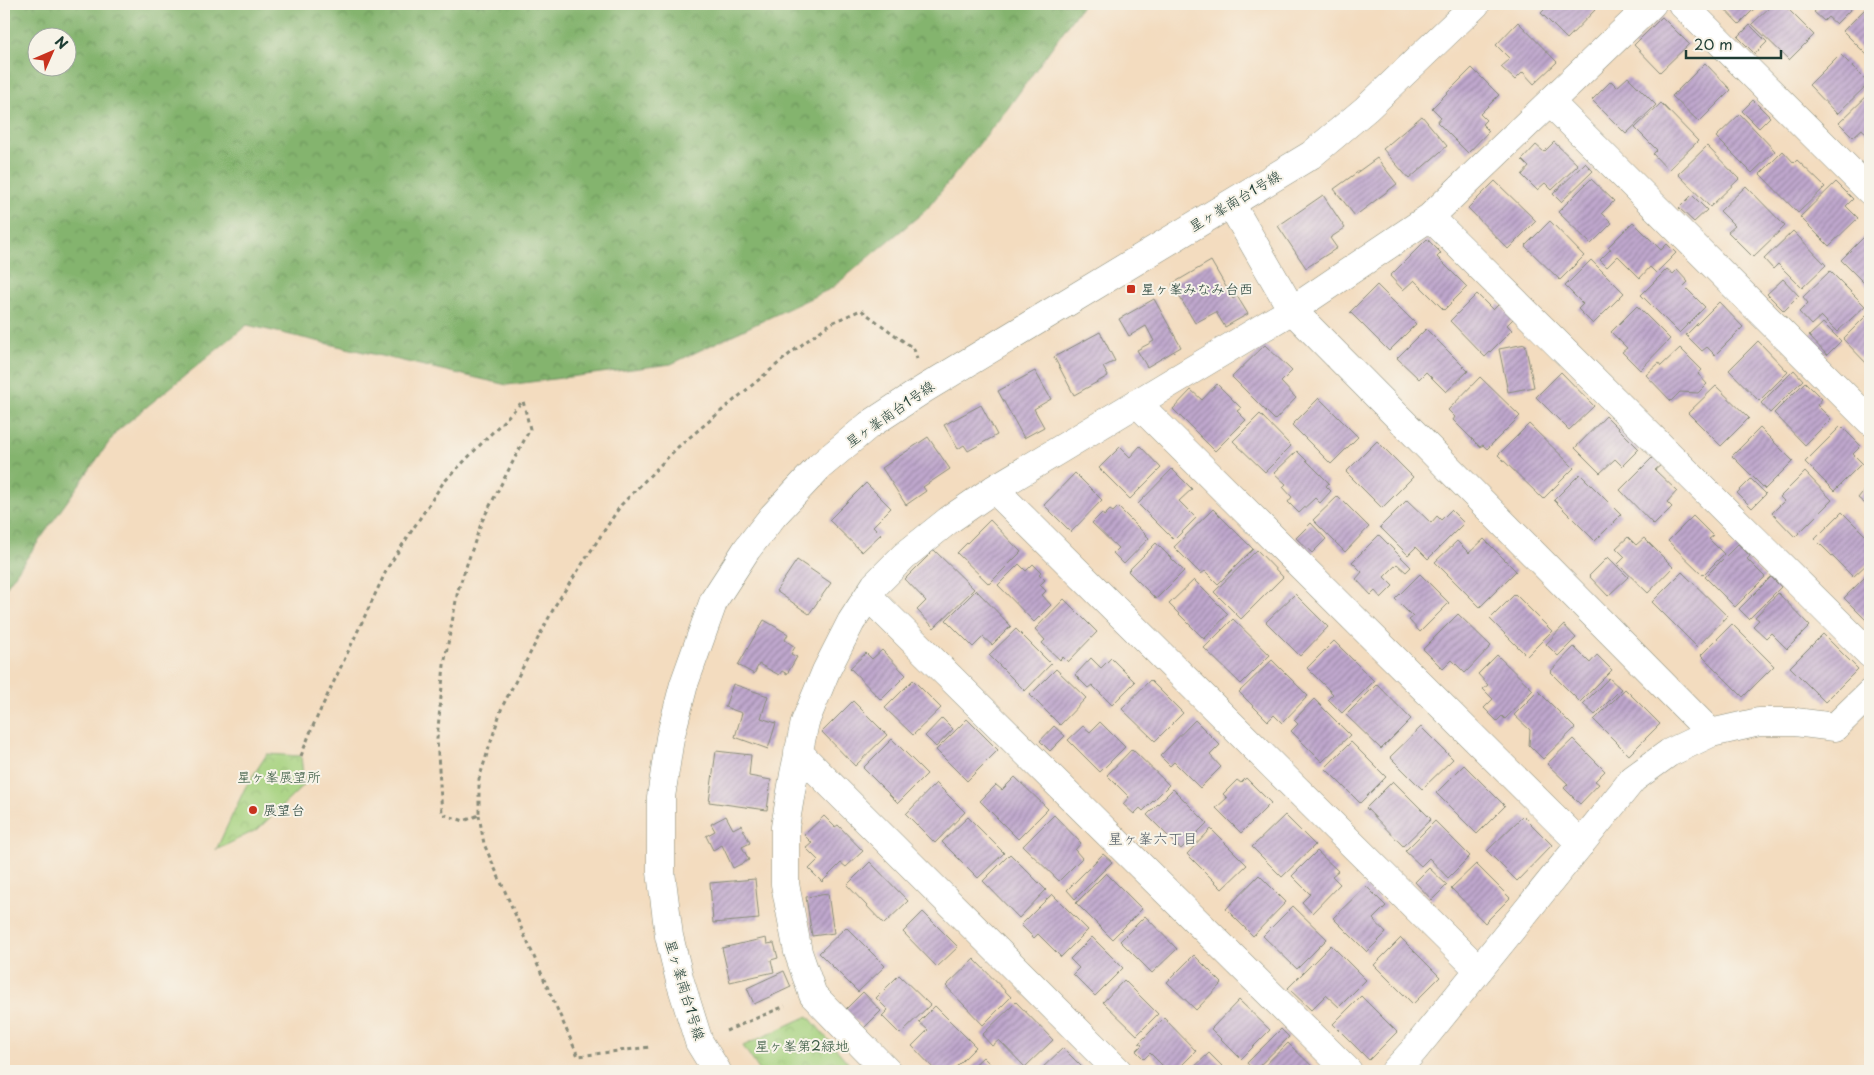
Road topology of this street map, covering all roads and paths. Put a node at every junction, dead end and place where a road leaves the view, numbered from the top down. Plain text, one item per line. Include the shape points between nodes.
1 (1476, 4) edge
2 (1652, 4) edge
3 (1682, 4) edge
4 (1550, 102) junction
5 (1870, 191) edge
6 (1232, 204) junction
7 (1430, 217) junction
8 (1292, 310) junction
9 (924, 389) junction
10 (1137, 403) junction
11 (1870, 421) edge
12 (994, 489) junction
13 (868, 596) junction
14 (1870, 654) edge
15 (1870, 692) edge
16 (1711, 733) junction
17 (798, 752) junction
18 (301, 756) dead end
19 (479, 815) junction
20 (1581, 844) junction
21 (1479, 970) junction
22 (814, 995) junction
23 (651, 1047) dead end
24 (708, 1062) edge
25 (887, 1071) edge
26 (1118, 1071) edge
27 (1348, 1071) edge
28 (1395, 1071) edge

1 - 6 street, 星ヶ峯南台1号線 via 1366,109 1311,155
2 - 4 street
3 - 5 street
4 - 7 street
4 - 11 street
6 - 8 street
6 - 9 street, 星ヶ峯南台1号線
7 - 8 street
7 - 14 street
8 - 10 street
8 - 16 street
9 - 19 path via 914,349 861,310 831,322 678,447 621,505 556,604 502,707 479,779
9 - 24 street, 星ヶ峯南台1号線 via 868,425 819,467 773,516 714,600 684,684 670,738 661,797 661,872 669,936 680,981
10 - 12 street
10 - 20 street
12 - 13 street via 904,556
12 - 21 street
13 - 17 street via 826,671 805,722
13 - 27 street
15 - 16 street via 1835,728 1795,722 1759,722
16 - 20 street via 1669,753 1633,779
17 - 22 street via 785,827 785,884 798,952
17 - 26 street
18 - 19 path via 388,567 443,483 523,401 530,428 479,530 458,590 444,665 437,740 442,814 464,821
19 - 23 path via 484,844 578,1056
20 - 21 street
21 - 28 street
22 - 24 path
22 - 25 street

